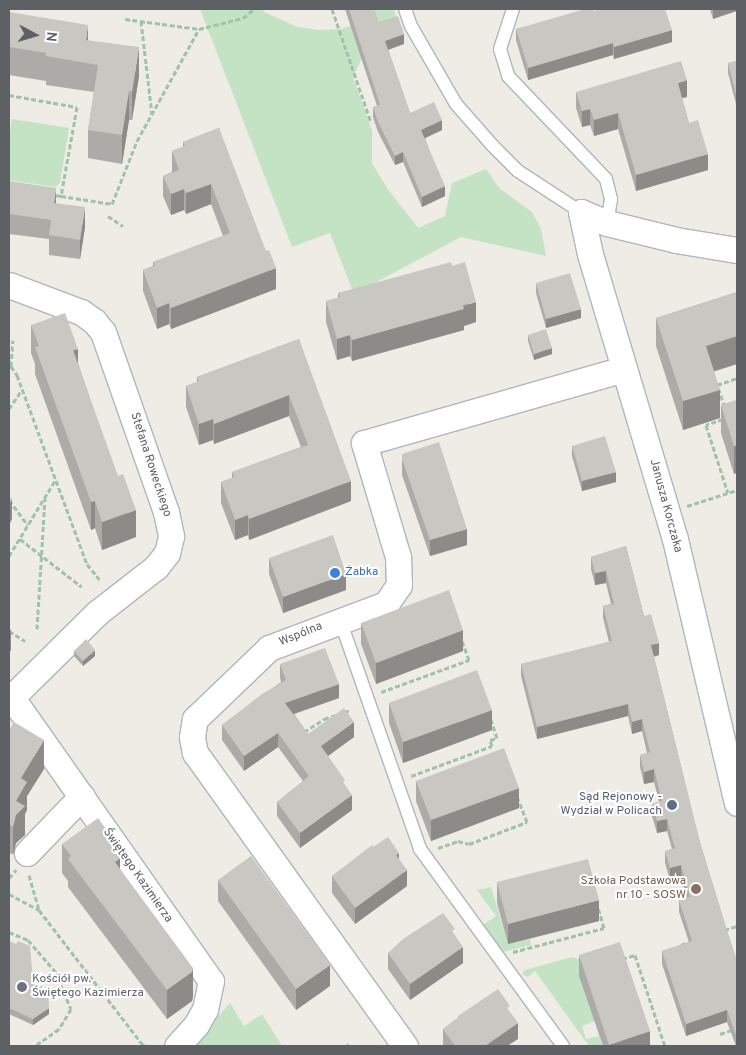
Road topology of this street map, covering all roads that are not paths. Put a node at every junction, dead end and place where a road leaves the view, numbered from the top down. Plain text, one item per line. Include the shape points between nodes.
1 (405, 9) edge
2 (513, 9) edge
3 (581, 212) junction
4 (607, 223) junction
5 (737, 250) edge
6 (9, 285) edge
7 (624, 369) junction
8 (340, 620) junction
9 (10, 699) edge
10 (82, 796) junction
11 (737, 803) edge
12 (27, 862) road end
13 (177, 1046) edge
14 (405, 1046) edge
15 (563, 1046) edge

1 - 3 lane via 410,26 456,104 518,171
2 - 4 lane via 500,49 508,76 606,179 612,199
3 - 4 street
3 - 7 street, Janusza Korczaka
4 - 5 street via 676,240
6 - 9 street, Stefana Roweckiego via 81,312 104,332 166,512 171,536 167,553 156,567 97,614
7 - 8 street, Wspólna via 364,443 398,557 399,585 386,604
7 - 11 street, Janusza Korczaka via 667,512
8 - 14 street, Wspólna via 269,648 195,719 192,737 195,753
8 - 15 lane via 424,854
9 - 10 street, Świętego Kazimierza
10 - 12 street
10 - 13 street, Świętego Kazimierza via 211,981 196,1025

